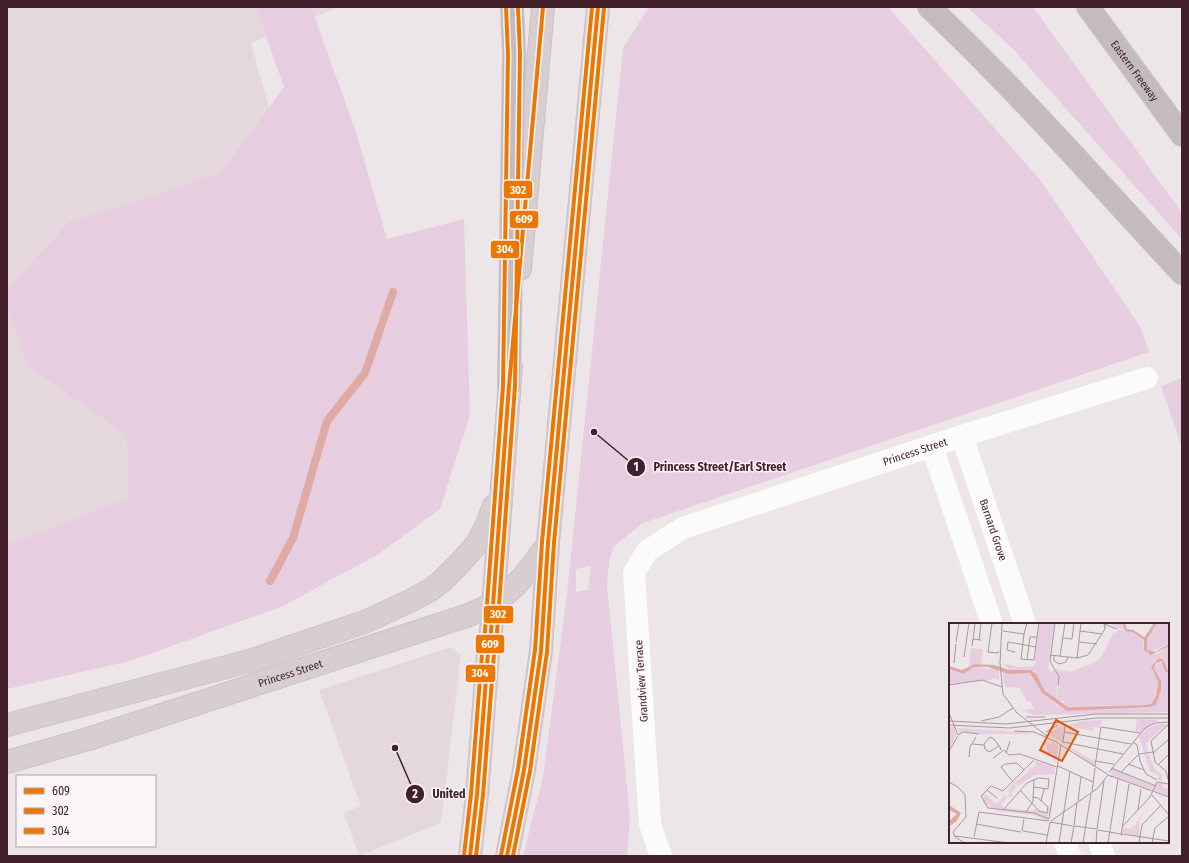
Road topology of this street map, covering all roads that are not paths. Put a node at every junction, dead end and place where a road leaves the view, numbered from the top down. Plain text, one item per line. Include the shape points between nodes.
1 (512, 7) edge
2 (543, 7) edge
3 (598, 7) edge
4 (929, 7) edge
5 (1088, 7) edge
6 (1182, 135) edge
7 (1182, 274) edge
8 (1147, 378) dead end
9 (509, 386) junction
10 (962, 436) junction
11 (932, 446) junction
12 (501, 487) junction
13 (683, 528) joint
14 (548, 543) junction
15 (493, 604) junction
16 (992, 623) edge
17 (1025, 623) edge
18 (7, 724) edge
19 (7, 762) edge
20 (1065, 843) edge
21 (1099, 843) edge
22 (470, 856) edge
23 (507, 856) edge
24 (661, 856) edge
25 (1070, 856) edge
26 (1104, 856) edge

1 - 9 highway via 514,54
2 - 9 main road
3 - 14 main road
4 - 7 highway via 1047,126
5 - 6 highway, Eastern Freeway
8 - 10 street, Princess Street
9 - 12 main road
10 - 11 street, Princess Street
10 - 17 street, Barnard Grove
11 - 13 street, Princess Street
11 - 16 street
12 - 15 main road
12 - 18 main road via 477,544 442,581 412,600 367,621 249,661
13 - 24 street, Grandview Terrace via 646,551 634,574 650,824
14 - 15 main road, Princess Street via 529,571 508,593
14 - 23 main road via 532,720
15 - 19 main road, Princess Street via 469,615 379,645 88,739
15 - 22 main road
20 - 25 street
21 - 26 street

